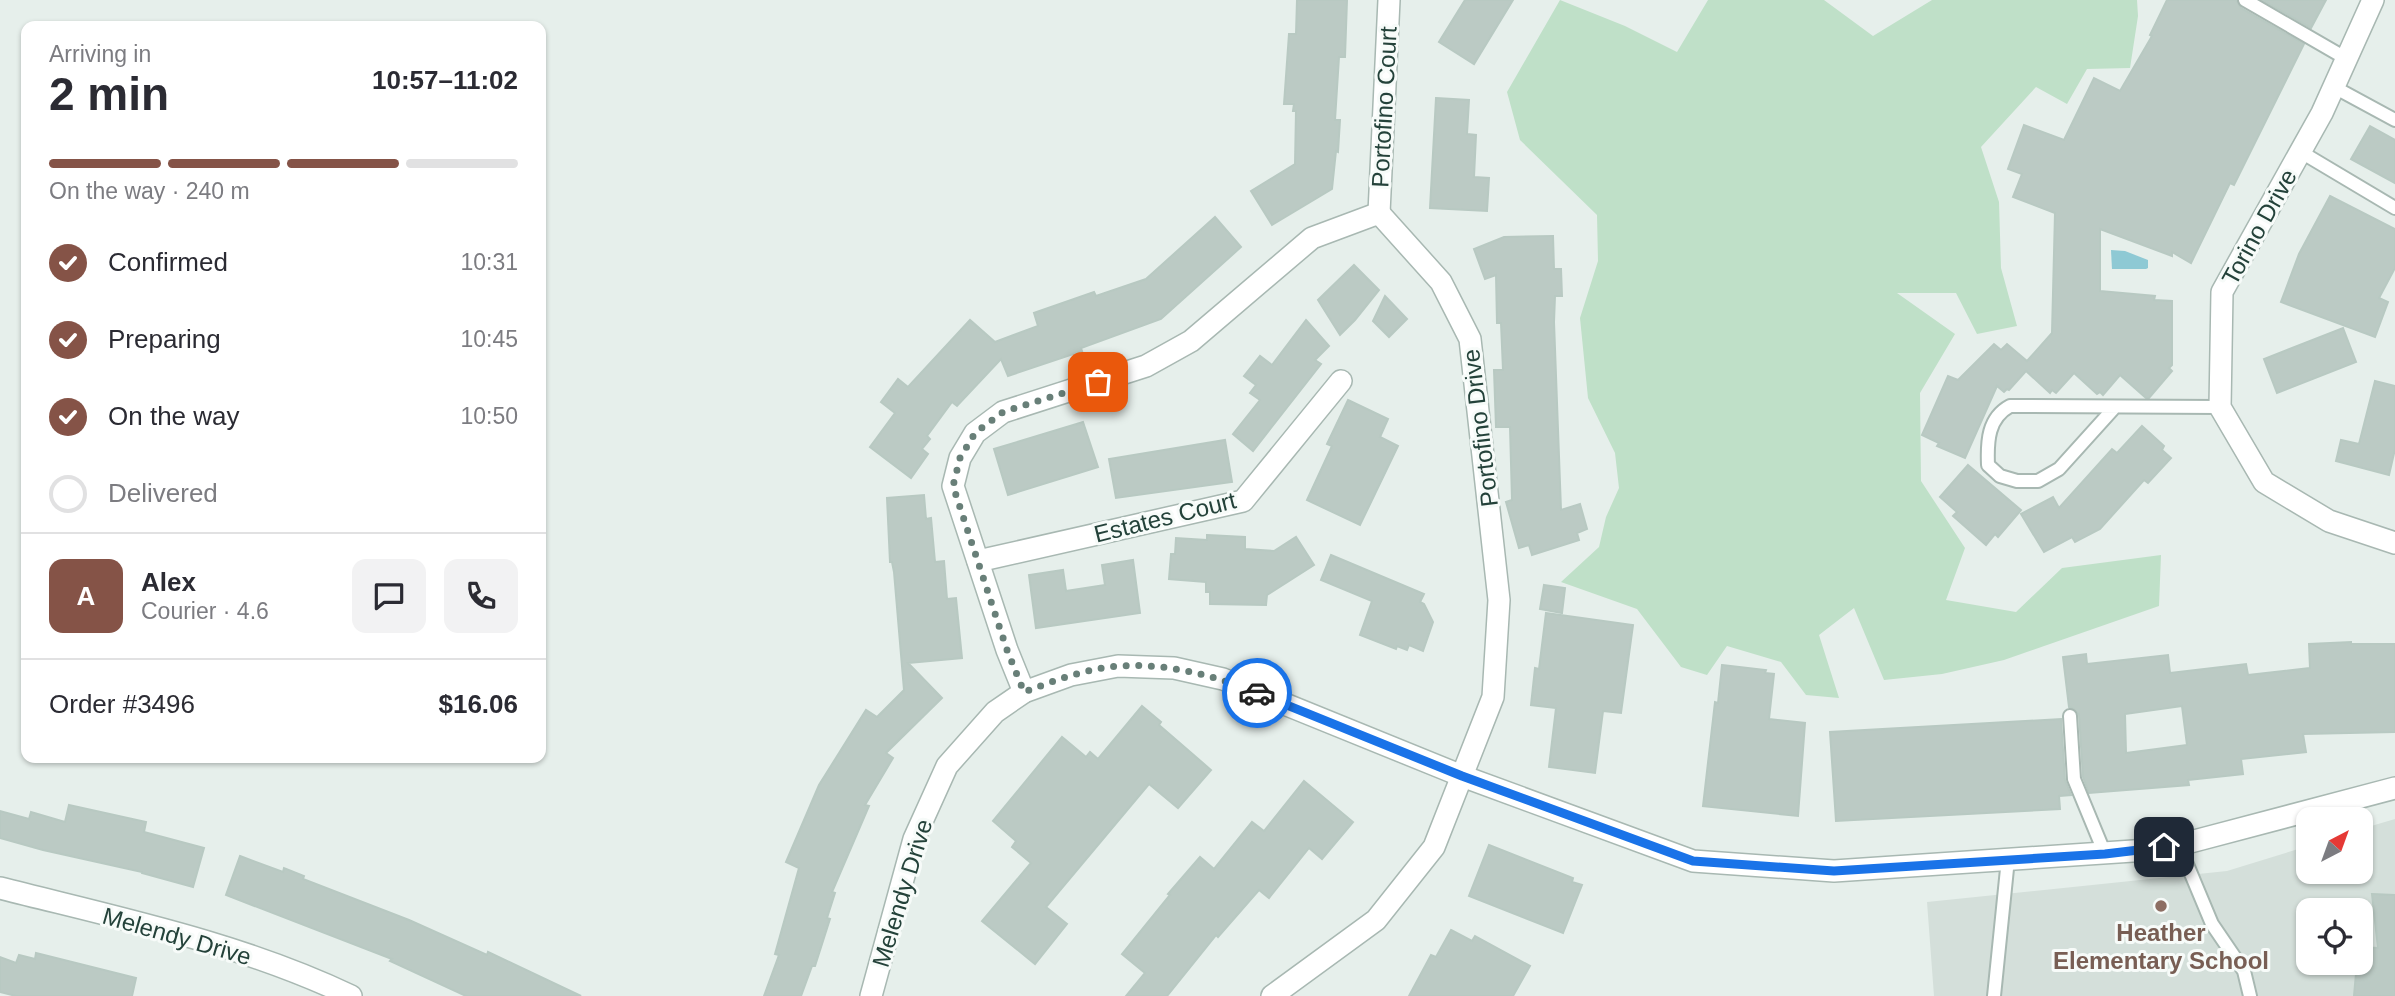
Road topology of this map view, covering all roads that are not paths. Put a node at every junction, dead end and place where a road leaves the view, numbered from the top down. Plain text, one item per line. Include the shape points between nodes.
1 (1389, 0) edge
2 (2245, 0) edge
3 (2373, 0) edge
4 (2347, 59) junction
5 (2334, 87) junction
6 (2395, 120) edge
7 (2301, 152) junction
8 (2395, 208) edge
9 (1379, 213) junction
10 (1341, 381) dead end
11 (2115, 407) junction
12 (2220, 407) junction
13 (2395, 543) edge
14 (978, 561) junction
15 (1024, 692) junction
16 (2070, 716) dead end
17 (1462, 776) junction
18 (2395, 788) edge
19 (2179, 845) junction
20 (2105, 854) junction
21 (2008, 859) junction
22 (0, 888) edge
23 (351, 996) edge
24 (871, 996) edge
25 (1272, 996) edge
26 (1994, 996) edge
27 (2250, 996) edge

1 - 9 street, Portofino Court
2 - 4 lane
3 - 4 street, Torino Drive
4 - 5 street, Torino Drive
5 - 6 lane
5 - 7 street, Torino Drive
7 - 8 lane
7 - 12 street, Torino Drive via 2222,292
9 - 14 street via 1312,238 1191,341 1146,366 1003,412 975,433 960,458 953,486
9 - 17 street, Portofino Drive via 1441,282 1470,339 1499,600 1493,697
10 - 14 street, Estates Court via 1243,501
11 - 11 lane via 2010,406 2000,411 1992,425 1987,443 1989,465 2000,476 2038,481 2059,469
11 - 12 lane
12 - 13 street via 2264,482 2329,521
14 - 15 street
15 - 17 street, Melendy Drive via 1071,675 1118,666 1174,668 1223,679
15 - 24 street, Melendy Drive via 995,712 947,766 914,839
16 - 20 lane via 2074,779
17 - 21 street, Melendy Drive via 1693,861 1834,871
17 - 25 street, Portofino Drive via 1434,847 1376,919
18 - 19 street, Melendy Drive
19 - 20 street, Melendy Drive
19 - 27 lane via 2211,924 2244,971
20 - 21 street, Melendy Drive
21 - 26 lane
22 - 23 street, Melendy Drive via 188,936 307,975

